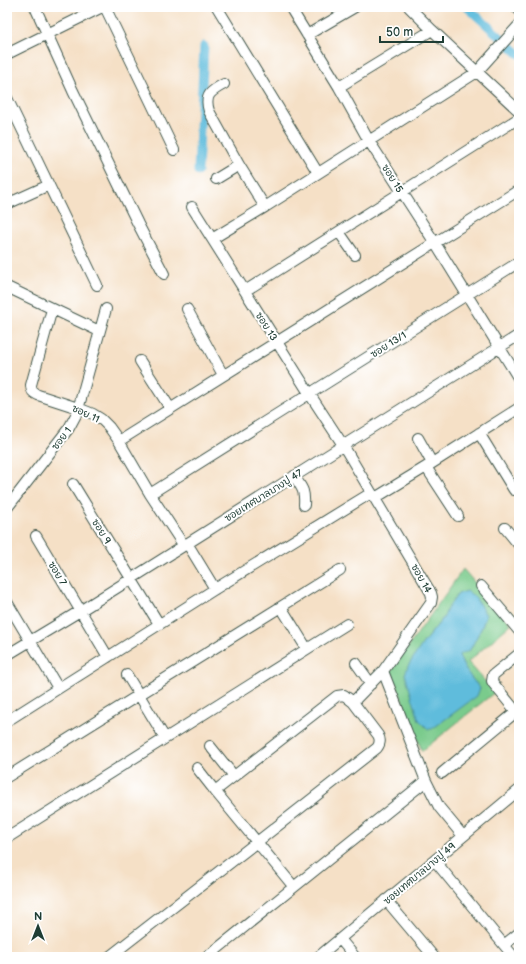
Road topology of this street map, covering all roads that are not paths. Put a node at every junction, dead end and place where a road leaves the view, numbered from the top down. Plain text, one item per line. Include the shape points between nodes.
1 (35, 7) edge
2 (103, 7) edge
3 (217, 7) edge
4 (290, 7) edge
5 (355, 7) edge
6 (409, 7) edge
7 (516, 7) edge
8 (519, 10) edge
9 (519, 25) edge
10 (432, 30) junction
11 (48, 34) junction
12 (307, 35) junction
13 (7, 54) edge
14 (477, 72) junction
15 (224, 84) dead end
16 (339, 87) junction
17 (7, 98) edge
18 (519, 111) edge
19 (519, 118) edge
20 (369, 140) junction
21 (174, 150) dead end
22 (239, 165) junction
23 (318, 173) junction
24 (216, 179) dead end
25 (49, 185) junction
26 (519, 190) edge
27 (402, 192) junction
28 (7, 204) edge
29 (192, 207) dead end
30 (265, 207) junction
31 (339, 232) junction
32 (212, 239) junction
33 (435, 243) junction
34 (355, 255) dead end
35 (519, 262) edge
36 (164, 274) dead end
37 (97, 285) dead end
38 (7, 287) edge
39 (245, 291) junction
40 (467, 294) junction
41 (52, 309) junction
42 (106, 309) dead end
43 (186, 309) dead end
44 (99, 331) junction
45 (519, 334) edge
46 (277, 342) junction
47 (500, 347) junction
48 (140, 361) dead end
49 (223, 375) junction
50 (519, 378) edge
51 (309, 394) junction
52 (78, 408) junction
53 (170, 408) junction
54 (519, 408) edge
55 (479, 433) junction
56 (418, 438) dead end
57 (119, 441) junction
58 (343, 445) junction
59 (429, 465) junction
60 (294, 476) junction
61 (73, 484) dead end
62 (514, 490) dead end
63 (150, 494) junction
64 (373, 495) junction
65 (304, 505) dead end
66 (7, 508) edge
67 (458, 516) dead end
68 (505, 528) dead end
69 (36, 536) dead end
70 (185, 544) junction
71 (519, 545) edge
72 (340, 570) dead end
73 (131, 578) junction
74 (481, 586) dead end
75 (215, 589) junction
76 (7, 602) edge
77 (281, 607) junction
78 (80, 611) junction
79 (159, 624) junction
80 (347, 624) dead end
81 (519, 631) edge
82 (30, 640) junction
83 (307, 649) junction
84 (519, 654) edge
85 (7, 655) edge
86 (108, 657) junction
87 (356, 663) dead end
88 (383, 671) junction
89 (127, 675) dead end
90 (370, 684) junction
91 (58, 688) junction
92 (138, 696) junction
93 (353, 702) junction
94 (517, 714) edge
95 (7, 721) edge
96 (164, 738) junction
97 (210, 746) dead end
98 (198, 768) dead end
99 (442, 773) dead end
100 (234, 776) junction
101 (7, 777) edge
102 (426, 781) junction
103 (519, 790) edge
104 (215, 791) junction
105 (463, 836) junction
106 (7, 838) edge
107 (257, 842) junction
108 (435, 861) junction
109 (294, 887) junction
110 (386, 900) junction
111 (519, 933) edge
112 (340, 939) junction
113 (504, 945) junction
114 (109, 957) edge
115 (207, 957) edge
116 (318, 957) edge
117 (355, 957) edge
118 (434, 957) edge
119 (514, 957) edge

1 - 11 street
2 - 11 street
2 - 21 street
3 - 23 street
4 - 12 street, ซอย 15
5 - 12 street
6 - 10 street
7 - 8 street
9 - 14 street
10 - 14 street
10 - 16 street
11 - 13 street
11 - 36 street via 73,91
12 - 16 street, ซอย 15
14 - 18 street
14 - 20 street
15 - 22 street via 211,92 207,104 214,122
16 - 20 street, ซอย 15
17 - 25 street
19 - 27 street
20 - 23 street
20 - 27 street, ซอย 15
22 - 24 street
22 - 30 street
23 - 30 street
25 - 28 street
25 - 37 street
26 - 33 street
27 - 31 street
27 - 33 street, ซอย 15
29 - 32 street, ซอย 13
30 - 32 street
31 - 34 street
31 - 39 street
32 - 39 street, ซอย 13
33 - 40 street, ซอย 15
33 - 46 street
35 - 40 street, ซอย 13/1
38 - 41 street
39 - 46 street, ซอย 13
40 - 47 street, ซอย 15
40 - 51 street, ซอย 13/1
41 - 44 street
41 - 52 street, ซอย 11 via 31,384 32,390 38,395
42 - 44 street, ซอย 1
43 - 49 street
44 - 52 street, ซอย 1
45 - 47 street, ซอยเทศบาลบางปู 47
46 - 49 street
46 - 51 street, ซอย 13
47 - 50 street, ซอย 15
47 - 58 street, ซอยเทศบาลบางปู 47
48 - 53 street
49 - 53 street
51 - 58 street, ซอย 13
51 - 63 street, ซอย 13/1
52 - 57 street, ซอย 11 via 101,419
52 - 66 street, ซอย 1 via 69,428
53 - 57 street
54 - 55 street
55 - 59 street
55 - 62 street
56 - 59 street
57 - 63 street, ซอย 11
58 - 60 street, ซอยเทศบาลบางปู 47
58 - 64 street, ซอย 14
59 - 64 street
59 - 67 street
60 - 65 street via 303,489
60 - 70 street, ซอยเทศบาลบางปู 47
61 - 73 street, ซอย 9
63 - 70 street, ซอย 11
64 - 75 street
64 - 88 street, ซอย 14 via 432,597 431,603
68 - 71 street
69 - 78 street, ซอย 7
70 - 73 street, ซอยเทศบาลบางปู 47
70 - 75 street, ซอย 11
72 - 77 street
73 - 78 street, ซอยเทศบาลบางปู 47
73 - 79 street, ซอย 9
74 - 81 street
75 - 79 street
76 - 82 street
77 - 83 street
77 - 92 street
78 - 82 street, ซอยเทศบาลบางปู 47
78 - 86 street, ซอย 7
79 - 86 street
80 - 83 street
82 - 85 street, ซอยเทศบาลบางปู 47
82 - 91 street
83 - 96 street
84 - 94 street via 492,678 493,683
86 - 91 street
87 - 90 street
88 - 90 street, ซอย 14
88 - 102 street
89 - 92 street
90 - 93 street, ซอย 14
91 - 95 street
92 - 96 street
92 - 101 street
93 - 100 street via 344,695 337,696
93 - 107 street via 378,735 379,745
94 - 99 street
96 - 106 street
97 - 100 street
98 - 104 street
100 - 104 street
102 - 105 street via 439,807
102 - 109 street
103 - 105 street, ซอยเทศบาลบางปู 49
104 - 107 street
105 - 108 street, ซอยเทศบาลบางปู 49
107 - 109 street
107 - 114 street
108 - 110 street, ซอยเทศบาลบางปู 49
108 - 113 street
109 - 115 street
110 - 112 street, ซอยเทศบาลบางปู 49
110 - 118 street
111 - 113 street
112 - 116 street, ซอยเทศบาลบางปู 49
112 - 117 street
113 - 119 street

